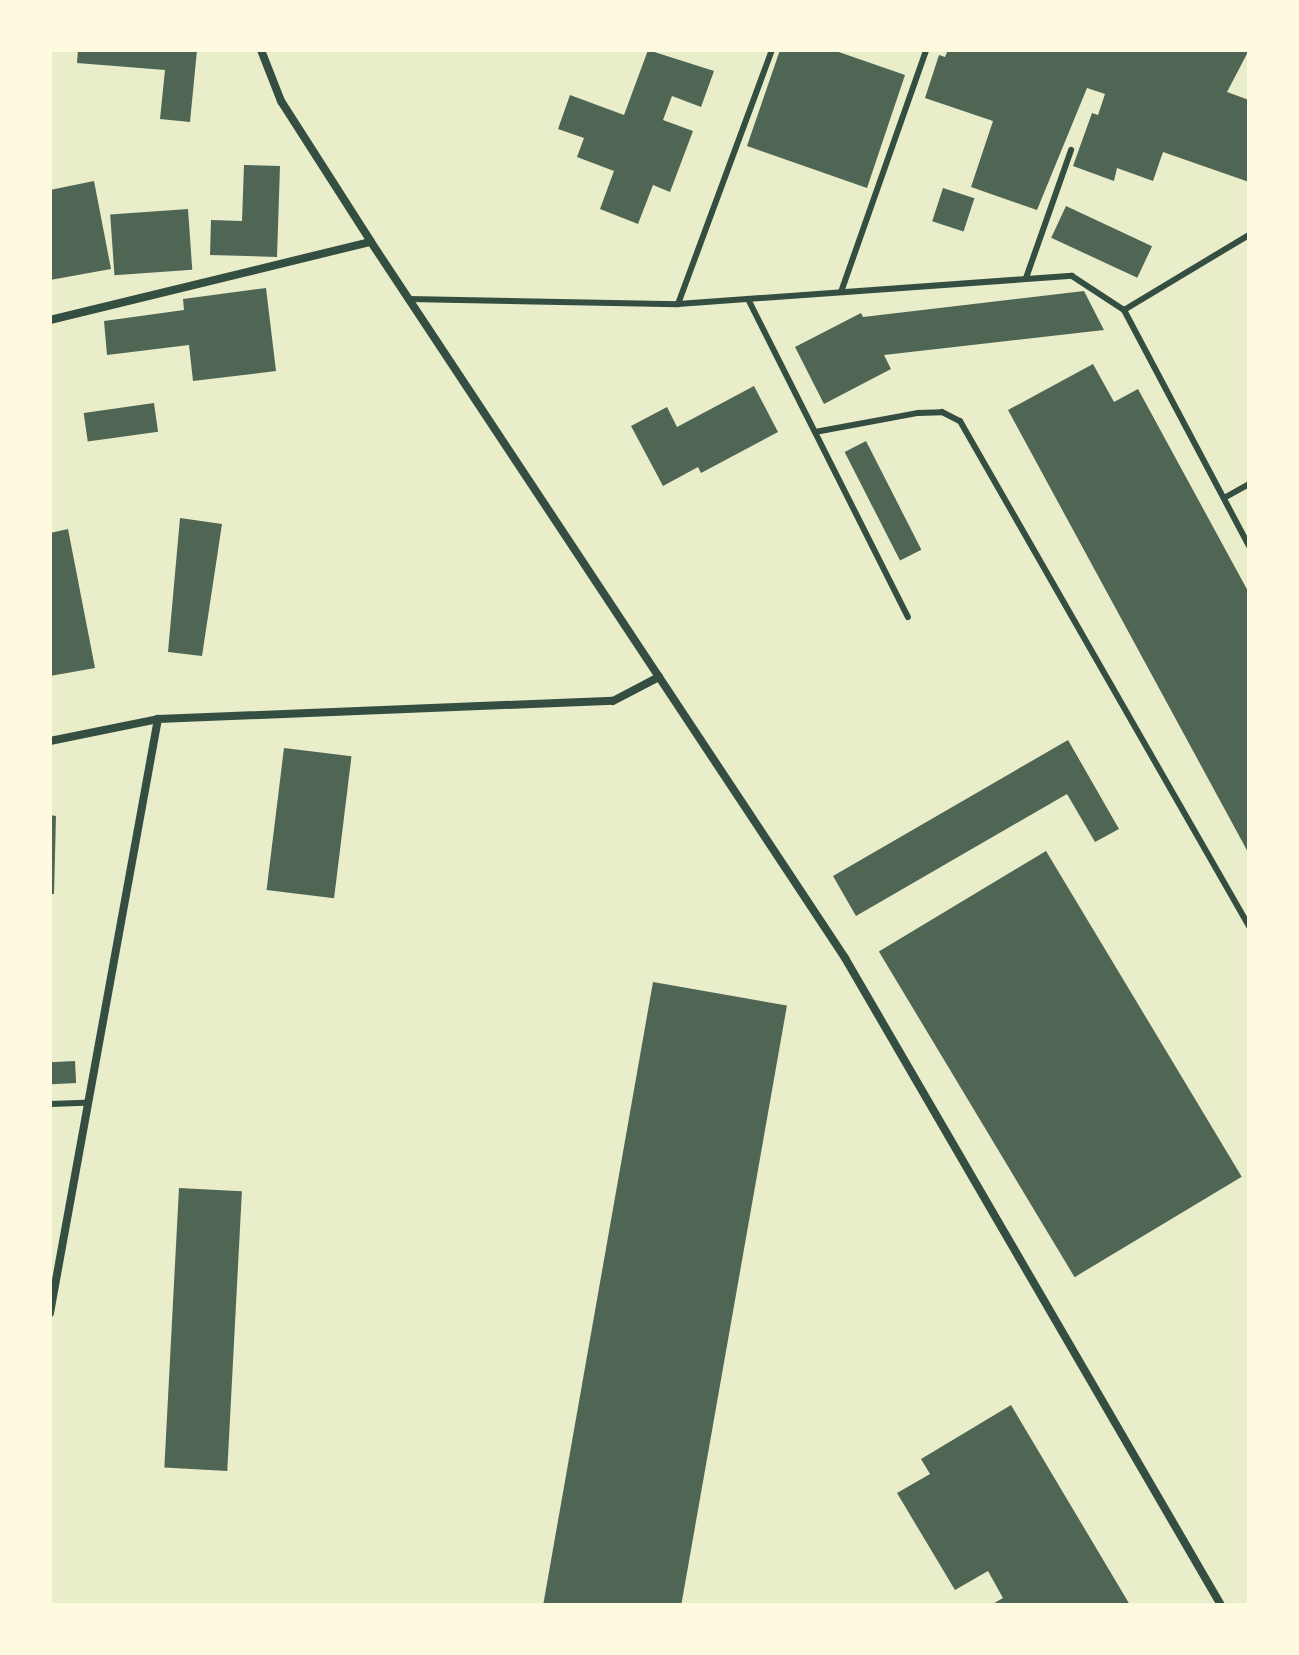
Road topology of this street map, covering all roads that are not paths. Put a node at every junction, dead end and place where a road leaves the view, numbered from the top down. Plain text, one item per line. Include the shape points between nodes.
1 (261, 50) edge
2 (772, 50) edge
3 (926, 50) edge
4 (1071, 150) dead end
5 (1249, 235) edge
6 (371, 242) junction
7 (1026, 278) junction
8 (841, 292) junction
9 (409, 299) junction
10 (748, 299) junction
11 (678, 304) junction
12 (1124, 310) junction
13 (50, 320) edge
14 (815, 432) junction
15 (1249, 484) edge
16 (1224, 498) junction
17 (1249, 546) edge
18 (908, 617) dead end
19 (659, 677) junction
20 (158, 719) junction
21 (50, 741) edge
22 (1249, 926) edge
23 (85, 1103) junction
24 (50, 1104) edge
25 (50, 1313) edge
26 (1221, 1605) edge

1 - 6 street via 281,101
2 - 11 lane
3 - 8 lane
4 - 7 lane
5 - 12 lane
6 - 9 street
6 - 13 street
7 - 8 lane
7 - 12 lane via 1072,276 1087,281
8 - 10 lane
9 - 11 lane
9 - 19 street
10 - 11 lane
10 - 14 lane
12 - 16 lane
14 - 18 lane
14 - 22 lane via 918,413 942,412 960,421
15 - 16 lane
16 - 17 lane
19 - 20 street via 613,701
19 - 26 street via 845,958
20 - 21 street
20 - 23 street
23 - 24 lane
23 - 25 street

